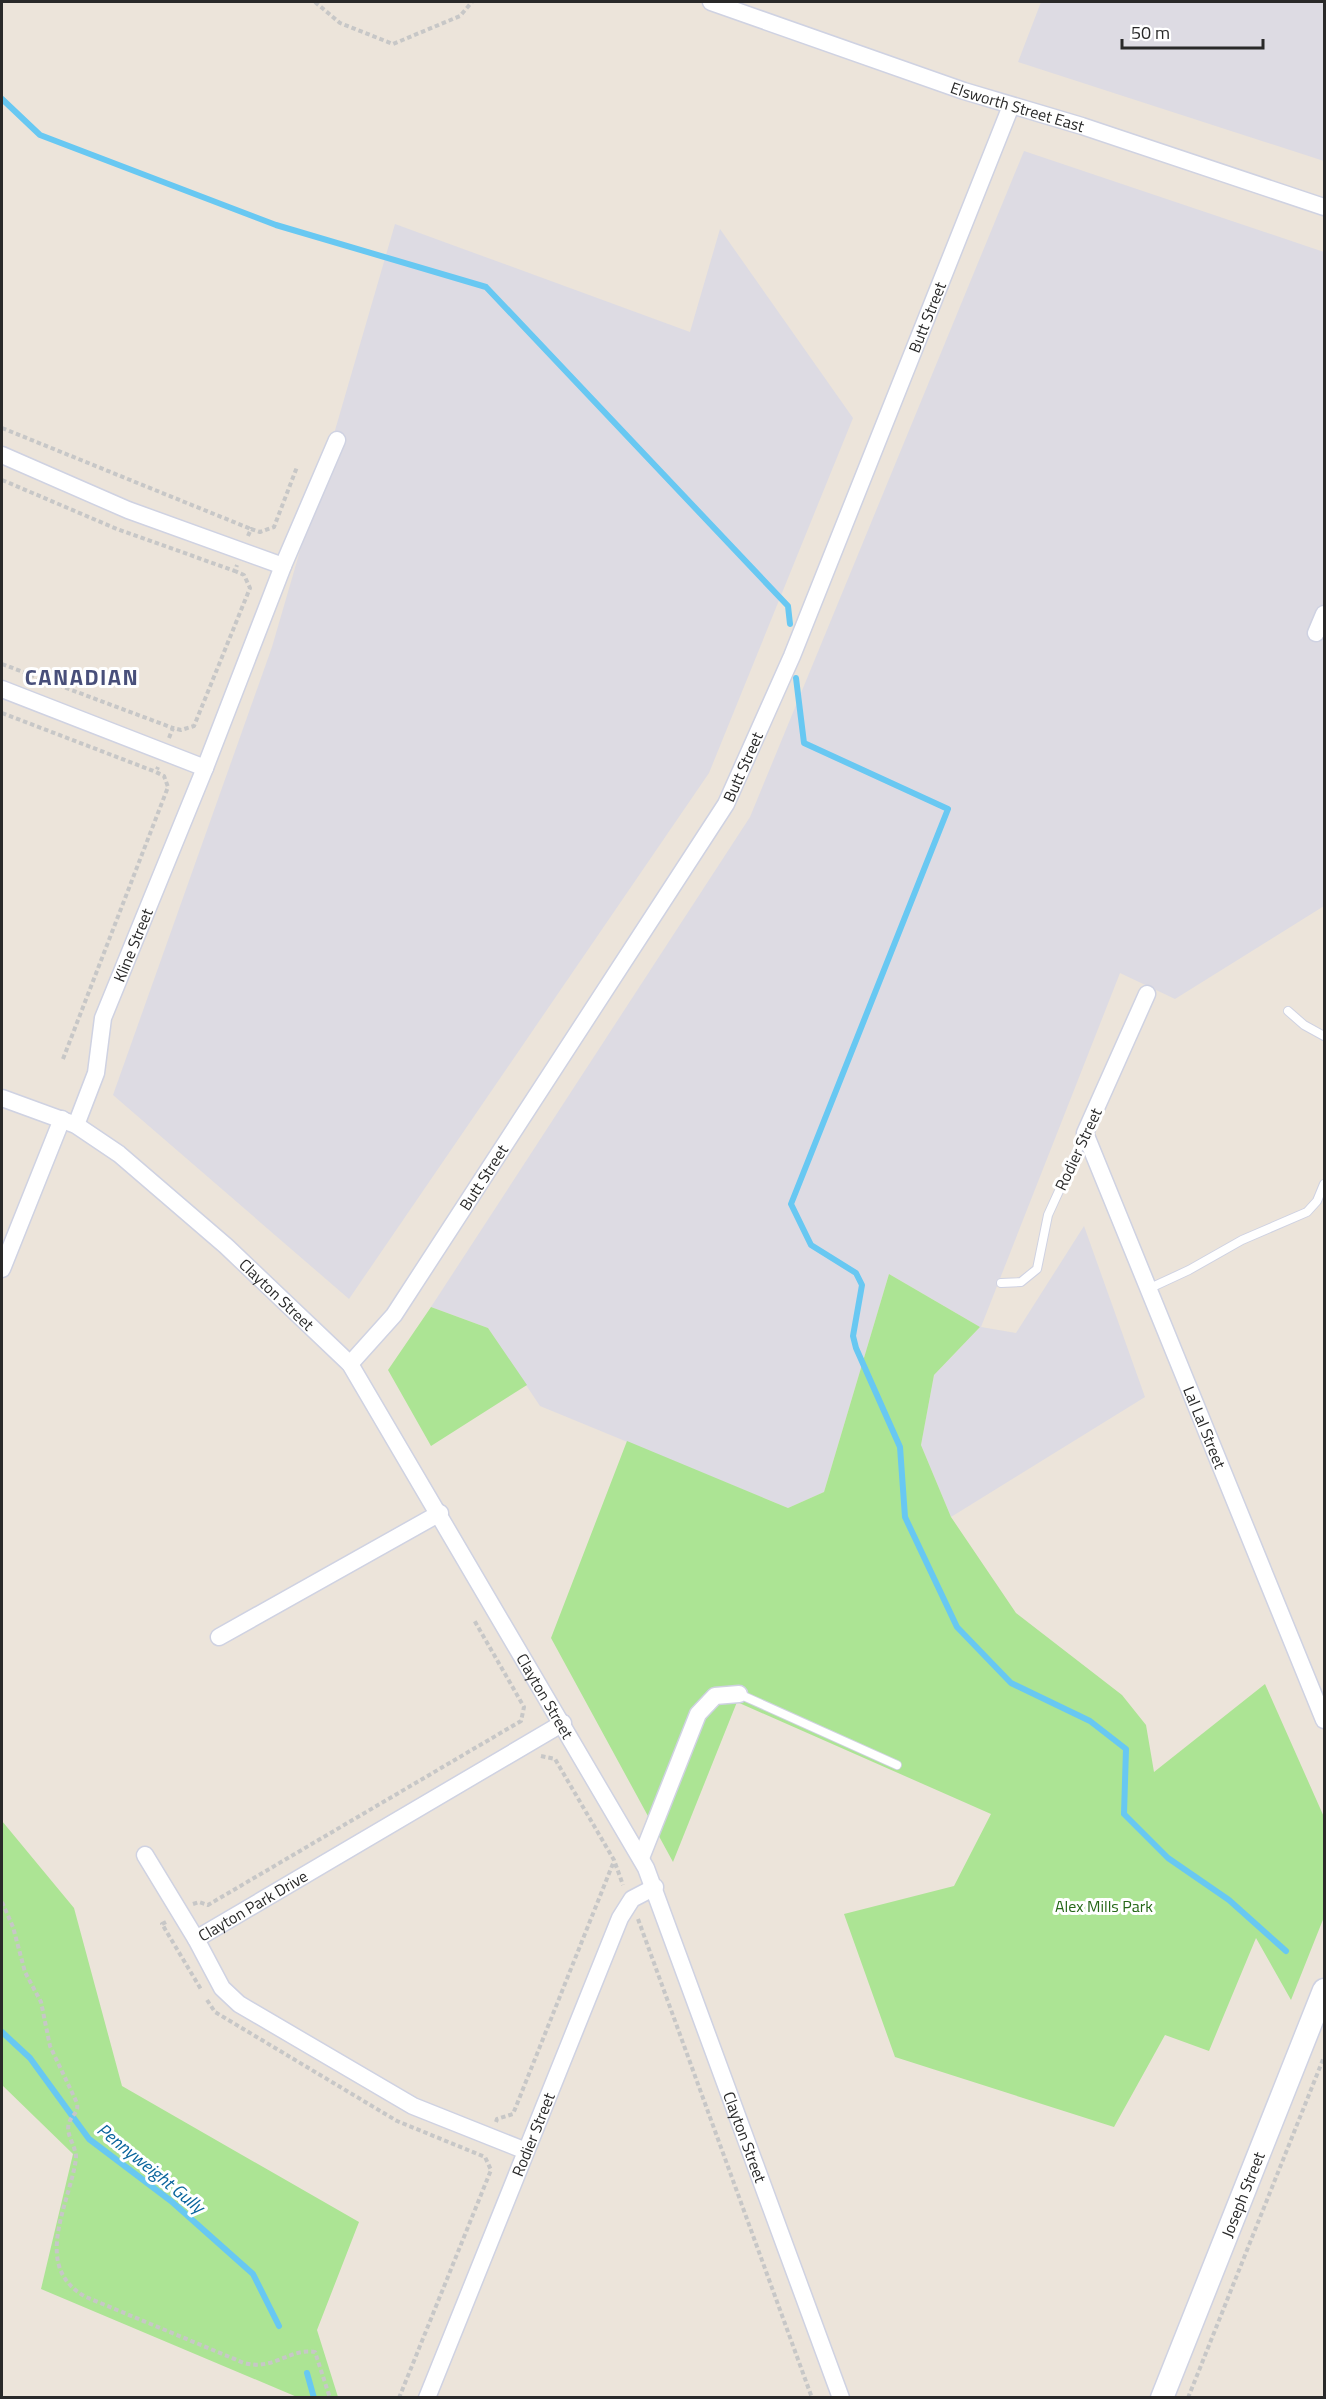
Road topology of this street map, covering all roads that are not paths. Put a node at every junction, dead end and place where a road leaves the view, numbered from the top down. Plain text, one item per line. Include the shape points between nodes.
1 (711, 2) edge
2 (1011, 106) junction
3 (1324, 207) edge
4 (337, 440) dead end
5 (2, 455) edge
6 (283, 566) junction
7 (1324, 614) edge
8 (1316, 633) dead end
9 (2, 689) edge
10 (205, 768) junction
11 (1147, 994) dead end
12 (1288, 1011) dead end
13 (1324, 1036) edge
14 (2, 1098) edge
15 (69, 1122) junction
16 (1086, 1133) junction
17 (1324, 1184) edge
18 (2, 1269) edge
19 (1001, 1283) dead end
20 (1148, 1289) junction
21 (350, 1364) junction
22 (440, 1513) junction
23 (219, 1637) dead end
24 (740, 1694) joint
25 (1324, 1720) edge
26 (563, 1723) junction
27 (897, 1765) dead end
28 (145, 1855) dead end
29 (641, 1858) junction
30 (655, 1887) junction
31 (196, 1939) junction
32 (1324, 1990) edge
33 (526, 2151) junction
34 (427, 2397) edge
35 (840, 2397) edge
36 (1162, 2397) edge

1 - 2 street, Elsworth Street East
2 - 3 street, Elsworth Street East
2 - 21 street, Butt Street via 792,656 726,804 394,1314
4 - 6 street, Kline Street
5 - 6 street via 128,510
6 - 10 street, Kline Street
7 - 8 street
9 - 10 street
10 - 15 street, Kline Street via 103,1018 96,1073
11 - 16 street, Rodier Street
12 - 13 lane
14 - 15 street, Clayton Street
15 - 18 street, Kline Street
15 - 21 street, Clayton Street via 118,1154 226,1246
16 - 19 lane, Rodier Street via 1048,1215 1036,1269 1021,1282
16 - 20 street, Lal Lal Street
17 - 20 lane via 1307,1212 1236,1242
20 - 25 street, Lal Lal Street
21 - 22 street, Clayton Street
22 - 23 street
22 - 26 street, Clayton Street
24 - 27 lane
24 - 29 street via 715,1696 698,1714
26 - 29 street, Clayton Street
26 - 31 street, Clayton Park Drive
28 - 31 street
29 - 30 street, Clayton Street
30 - 33 street, Rodier Street via 630,1900 615,1929
30 - 35 street, Clayton Street
31 - 33 street, Clayton Park Drive via 222,1988 239,2004 406,2102
32 - 36 street, Joseph Street
33 - 34 street, Rodier Street

